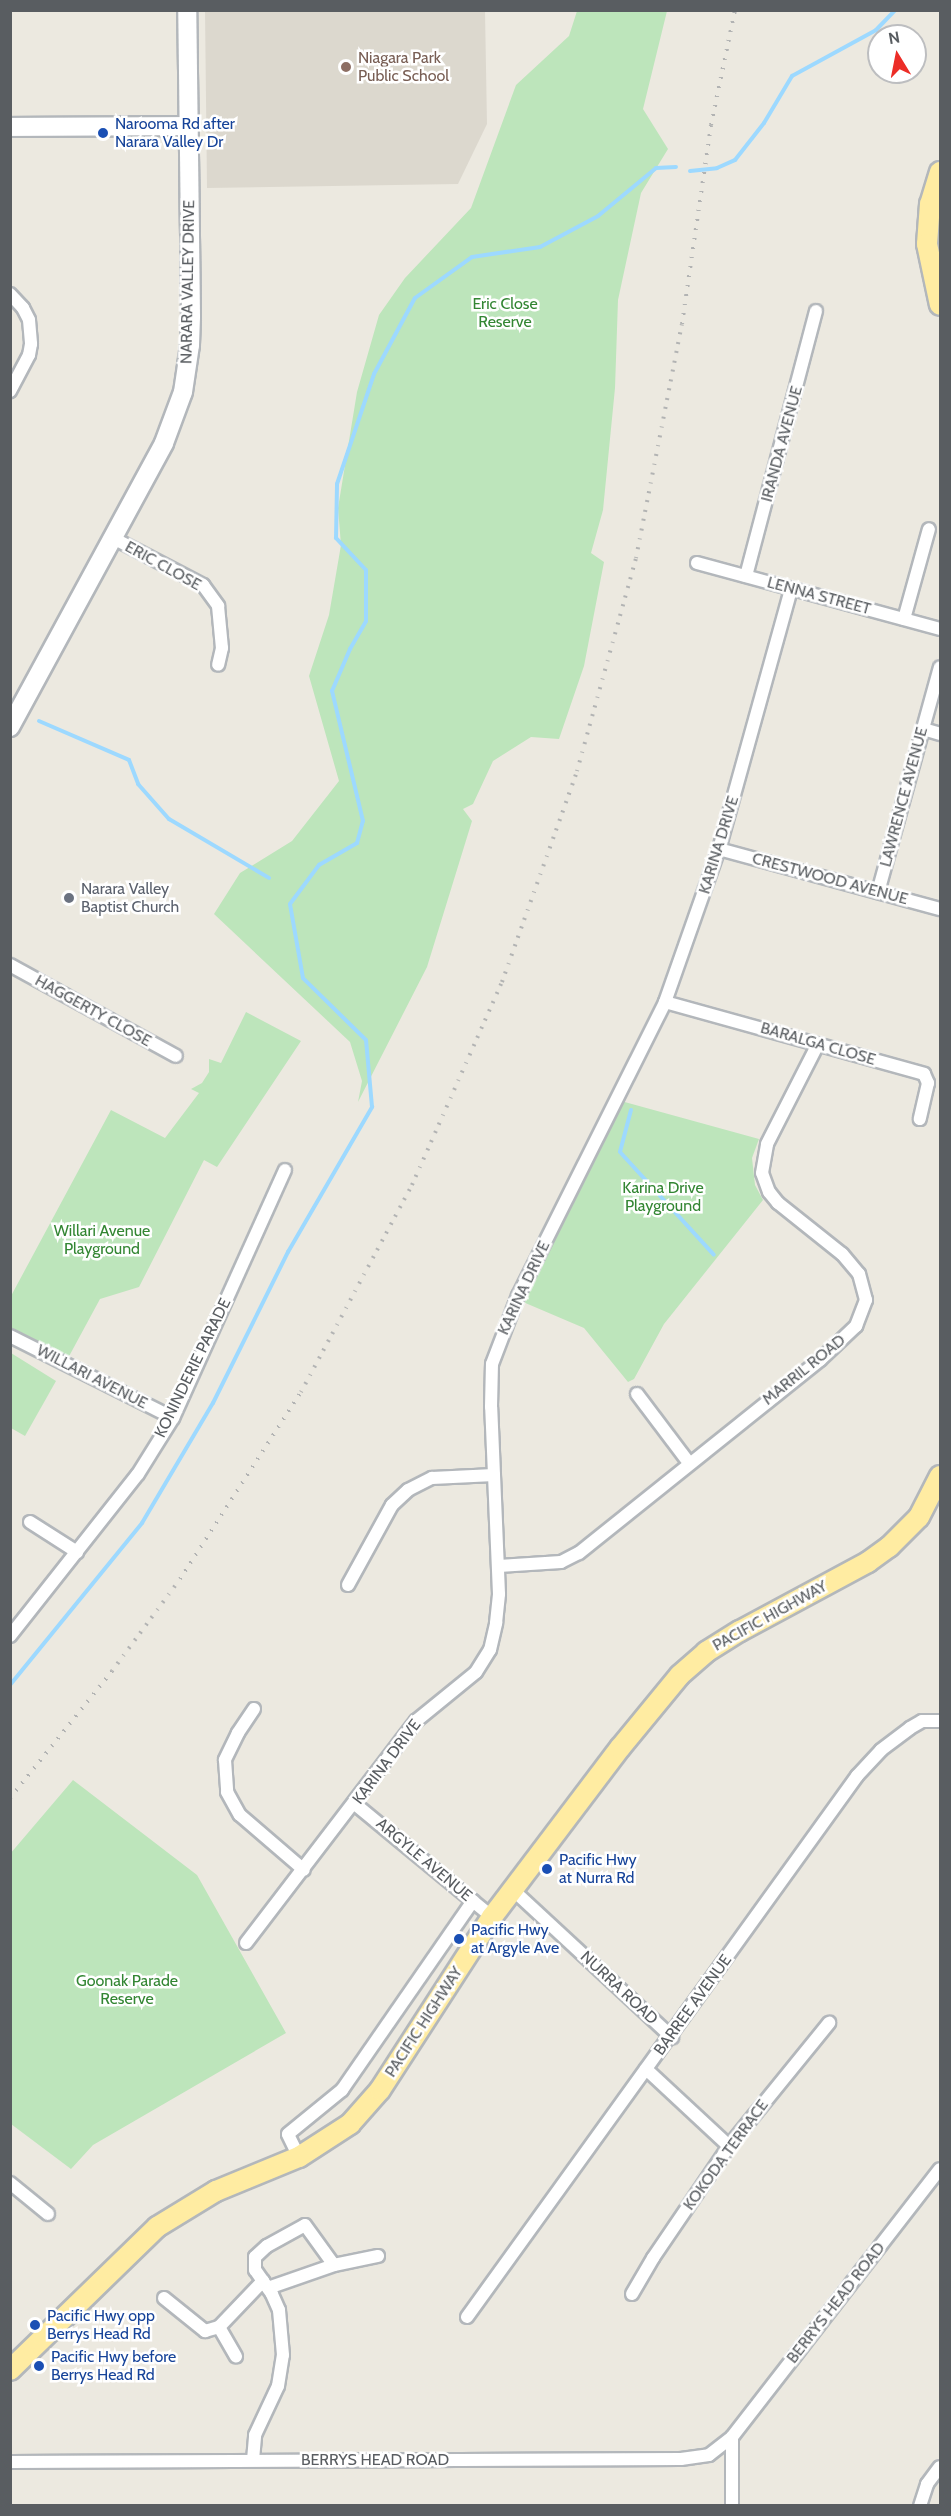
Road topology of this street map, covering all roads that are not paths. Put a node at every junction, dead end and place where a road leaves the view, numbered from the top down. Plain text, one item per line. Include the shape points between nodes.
1 (186, 10) edge
2 (189, 126) junction
3 (10, 127) edge
4 (940, 172) edge
5 (10, 294) edge
6 (940, 305) edge
7 (816, 311) dead end
8 (10, 391) edge
9 (929, 529) dead end
10 (113, 538) junction
11 (697, 563) dead end
12 (746, 576) junction
13 (791, 589) junction
14 (904, 619) junction
15 (940, 629) edge
16 (218, 665) dead end
17 (940, 667) edge
18 (10, 727) edge
19 (923, 729) junction
20 (940, 734) edge
21 (720, 849) junction
22 (879, 892) junction
23 (940, 909) edge
24 (10, 965) edge
25 (666, 1002) junction
26 (818, 1044) junction
27 (176, 1056) dead end
28 (920, 1119) dead end
29 (285, 1170) dead end
30 (10, 1336) edge
31 (637, 1394) dead end
32 (173, 1418) junction
33 (689, 1463) junction
34 (494, 1475) junction
35 (940, 1476) edge
36 (30, 1522) dead end
37 (77, 1552) junction
38 (499, 1566) junction
39 (348, 1585) dead end
40 (10, 1636) edge
41 (254, 1709) dead end
42 (940, 1721) edge
43 (355, 1804) junction
44 (304, 1870) junction
45 (513, 1890) junction
46 (473, 1901) junction
47 (492, 1917) junction
48 (246, 1943) dead end
49 (829, 2023) dead end
50 (672, 2037) junction
51 (646, 2069) junction
52 (729, 2146) junction
53 (299, 2157) junction
54 (940, 2169) edge
55 (10, 2182) edge
56 (48, 2214) dead end
57 (378, 2256) dead end
58 (334, 2265) junction
59 (266, 2285) junction
60 (632, 2294) dead end
61 (164, 2298) dead end
62 (467, 2317) dead end
63 (219, 2327) junction
64 (236, 2356) dead end
65 (10, 2370) edge
66 (732, 2437) junction
67 (253, 2460) junction
68 (10, 2462) edge
69 (940, 2467) edge
70 (732, 2505) edge
71 (920, 2505) edge

1 - 2 main road, NARARA VALLEY DRIVE
2 - 3 main road
2 - 10 main road, NARARA VALLEY DRIVE via 191,317 187,371 164,443
4 - 6 main road via 930,204 927,234
5 - 8 street via 28,320 31,344
7 - 12 street, IRANDA AVENUE
9 - 14 street
10 - 16 street, ERIC CLOSE via 203,585 218,606 222,648
10 - 18 main road, NARARA VALLEY DRIVE
11 - 12 street, LENNA STREET
12 - 13 street, LENNA STREET
13 - 14 street, LENNA STREET
13 - 21 street, KARINA DRIVE
14 - 15 street, LENNA STREET
17 - 19 street, LAWRENCE AVENUE
19 - 20 street
19 - 22 street, LAWRENCE AVENUE
21 - 22 street, CRESTWOOD AVENUE
21 - 25 street, KARINA DRIVE
22 - 23 street, CRESTWOOD AVENUE
24 - 27 street, HAGGERTY CLOSE
25 - 26 street, BARALGA CLOSE
25 - 34 street, KARINA DRIVE via 503,1330 492,1364
26 - 28 street, BARALGA CLOSE via 924,1074 928,1083
26 - 33 street, MARRIL ROAD via 767,1144 762,1163 764,1183 769,1192 842,1254 859,1274 866,1300 856,1326 820,1360
29 - 32 street, KONINDERIE PARADE
30 - 32 street, WILLARI AVENUE
31 - 33 street
32 - 37 street, KONINDERIE PARADE via 138,1474
33 - 38 street, MARRIL ROAD via 570,1558
34 - 38 street, KARINA DRIVE
34 - 39 street via 432,1478 408,1490 392,1505
35 - 45 main road, PACIFIC HIGHWAY via 919,1516 889,1547 740,1631 706,1652 680,1675
36 - 37 street
37 - 40 street, KONINDERIE PARADE
38 - 43 street, KARINA DRIVE via 496,1623 490,1650 476,1672 416,1721
41 - 44 street via 225,1760 227,1792 240,1815
42 - 50 street, BARREE AVENUE via 922,1721 910,1728 881,1750 857,1776
43 - 44 street, KARINA DRIVE
43 - 46 street, ARGYLE AVENUE
44 - 48 street, KARINA DRIVE
45 - 47 main road, PACIFIC HIGHWAY
45 - 50 street, NURRA ROAD
46 - 47 street, ARGYLE AVENUE
46 - 53 street via 342,2090 288,2134
47 - 53 main road, PACIFIC HIGHWAY via 380,2090 350,2124
49 - 52 street, KOKODA TERRACE
50 - 51 street, BARREE AVENUE
51 - 52 street
51 - 62 street, BARREE AVENUE
52 - 60 street, KOKODA TERRACE
53 - 65 main road, PACIFIC HIGHWAY via 216,2191 157,2227
54 - 66 street, BERRYS HEAD ROAD
55 - 56 street
57 - 58 street
58 - 59 street
58 - 59 street via 305,2225 258,2253 254,2266
59 - 63 street
59 - 67 street via 276,2301 281,2321 282,2367 278,2386 255,2435
61 - 63 street via 205,2331
63 - 64 street
66 - 67 street, BERRYS HEAD ROAD via 709,2455 681,2459
66 - 70 street
67 - 68 street, BERRYS HEAD ROAD
69 - 71 street via 927,2484

